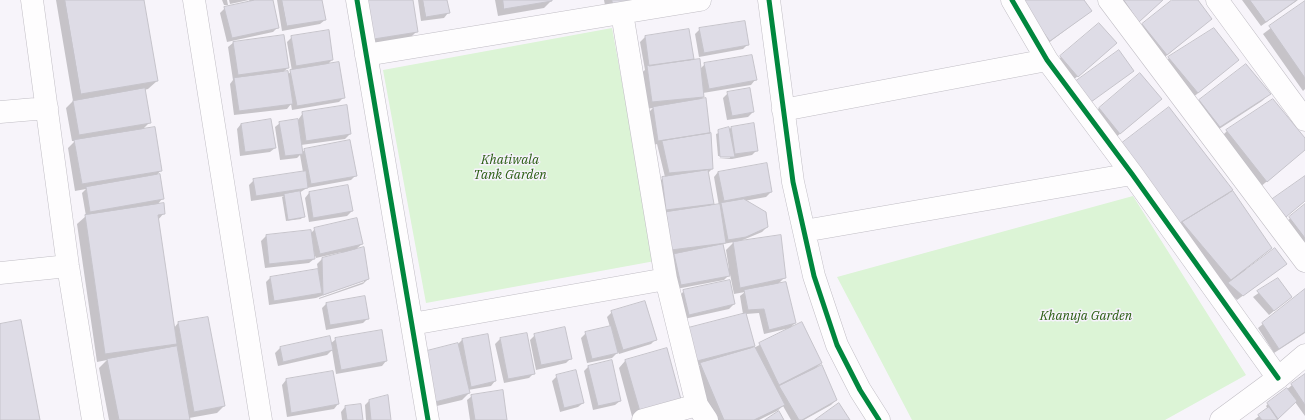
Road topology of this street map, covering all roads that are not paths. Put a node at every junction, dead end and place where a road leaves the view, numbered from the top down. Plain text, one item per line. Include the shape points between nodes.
1 (32, 0) edge
2 (194, 0) edge
3 (357, 0) edge
4 (700, 0) edge
5 (768, 0) edge
6 (1012, 0) edge
7 (1109, 0) edge
8 (1217, 0) edge
9 (622, 13) junction
10 (366, 55) junction
11 (1046, 60) junction
12 (47, 108) junction
13 (784, 110) junction
14 (0, 112) edge
15 (1305, 120) edge
16 (1132, 174) junction
17 (804, 231) junction
18 (1305, 261) edge
19 (68, 266) junction
20 (0, 273) edge
21 (666, 279) junction
22 (412, 324) junction
23 (1305, 355) edge
24 (1278, 378) junction
25 (702, 413) edge
26 (93, 420) edge
27 (261, 420) edge
28 (428, 420) edge
29 (643, 420) edge
30 (879, 420) edge
31 (1220, 420) edge

1 - 12 street
2 - 27 street
3 - 10 street
4 - 9 street
5 - 13 street
6 - 11 street
7 - 18 street
8 - 15 street
9 - 10 street
9 - 21 street
10 - 22 street
11 - 13 street
11 - 16 street
12 - 14 street
12 - 19 street
13 - 17 street via 793,182
16 - 17 street
16 - 24 street
17 - 30 street via 814,276 837,345
19 - 20 street
19 - 26 street
21 - 22 street
21 - 25 street
22 - 28 street
23 - 24 street
24 - 31 street
25 - 29 street

